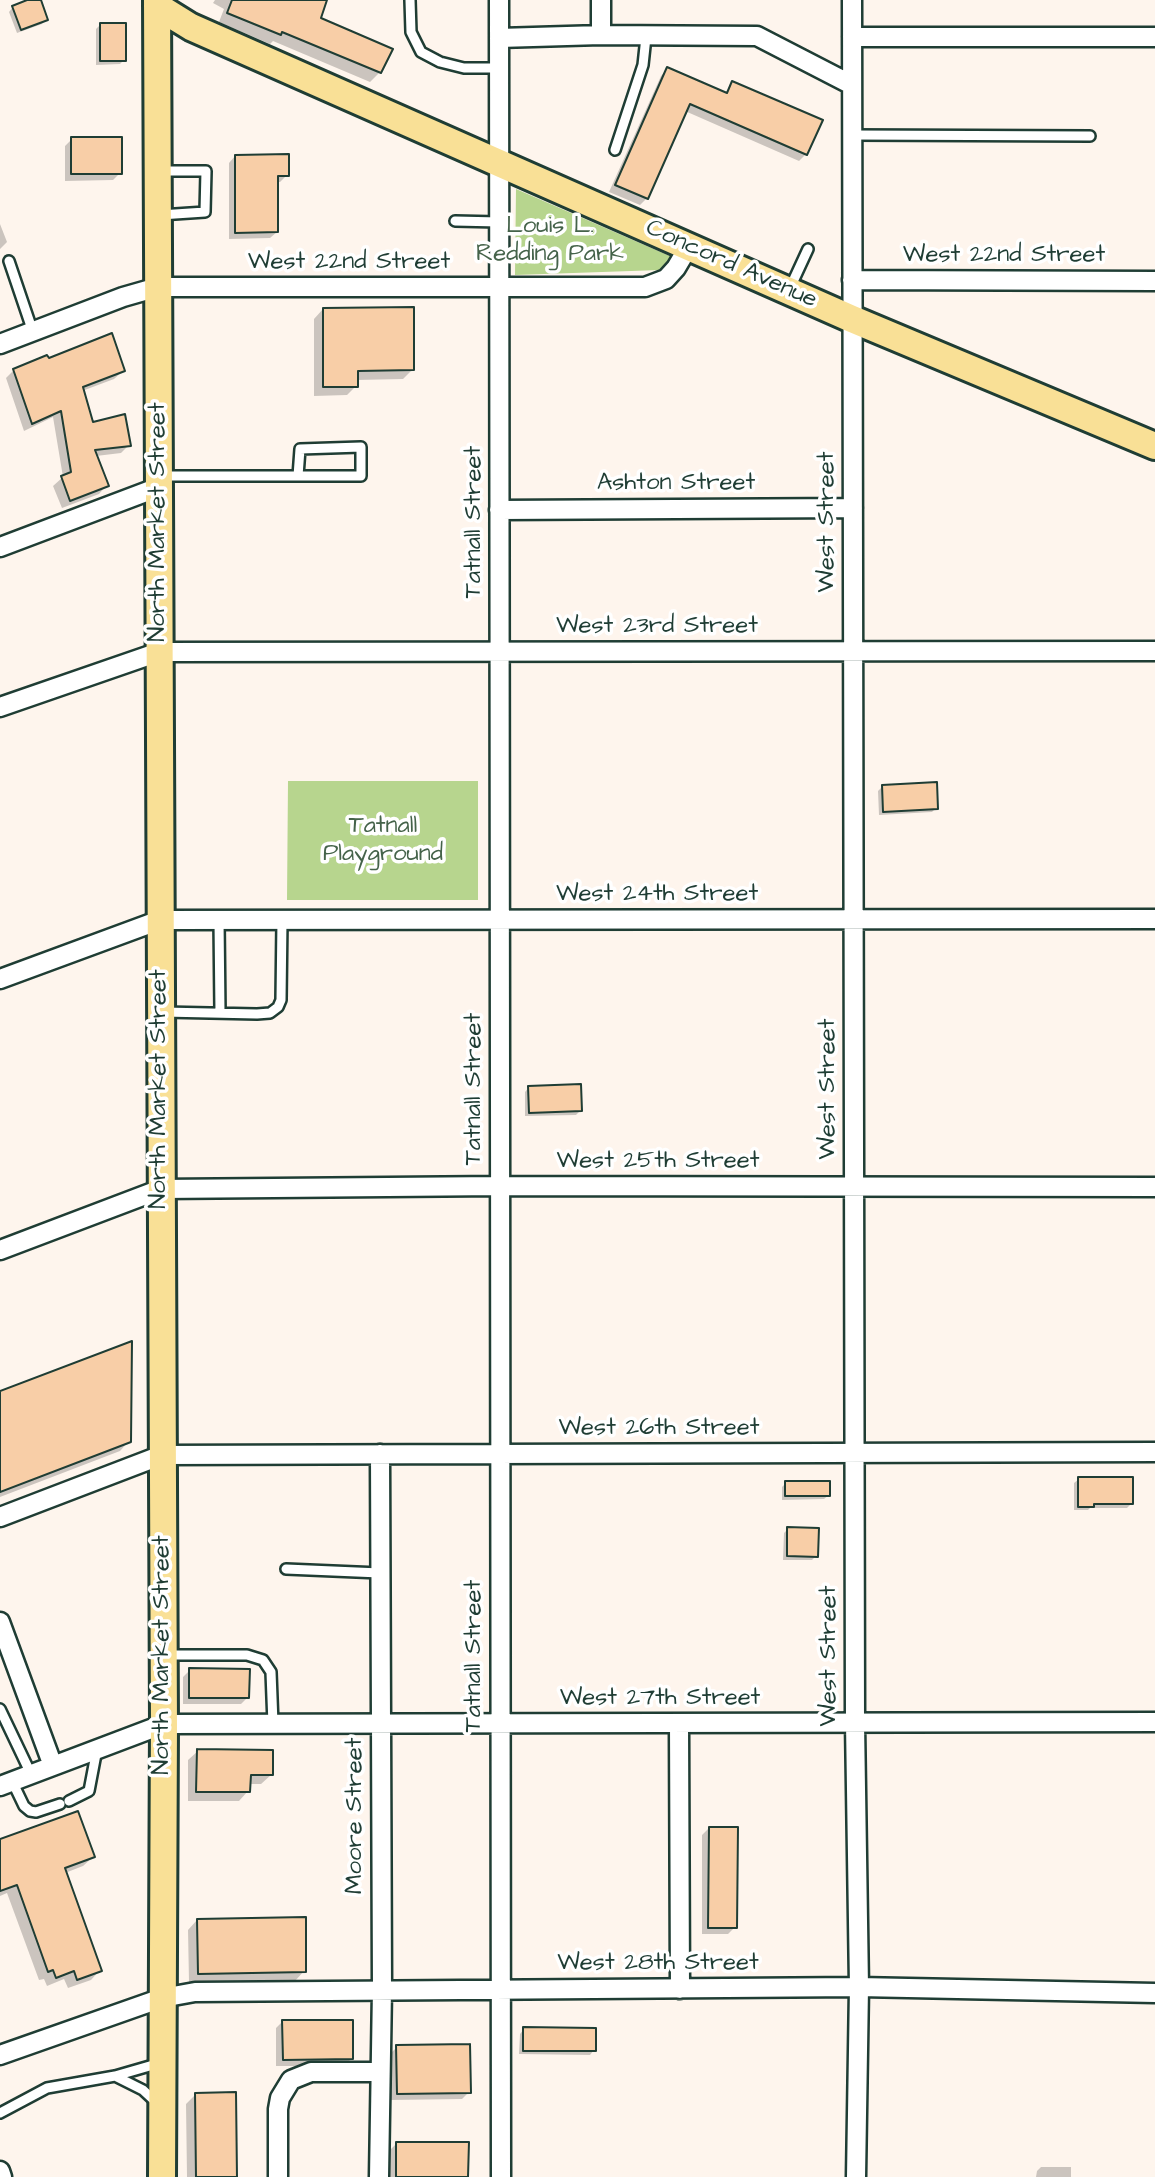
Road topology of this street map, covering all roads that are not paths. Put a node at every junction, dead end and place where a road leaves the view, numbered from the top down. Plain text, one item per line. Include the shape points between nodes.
1 (410, 0) edge
2 (499, 0) edge
3 (601, 0) edge
4 (852, 0) edge
5 (157, 3) edge
6 (601, 35) junction
7 (646, 37) junction
8 (852, 37) junction
9 (1155, 37) edge
10 (499, 38) junction
11 (499, 68) junction
12 (852, 85) junction
13 (852, 135) junction
14 (1090, 136) dead end
15 (615, 150) dead end
16 (499, 163) junction
17 (158, 171) junction
18 (158, 215) junction
19 (455, 221) dead end
20 (499, 222) junction
21 (689, 246) junction
22 (808, 249) dead end
23 (9, 261) dead end
24 (852, 280) junction
25 (1155, 281) edge
26 (158, 287) junction
27 (499, 288) junction
28 (789, 290) junction
29 (852, 319) junction
30 (33, 332) junction
31 (0, 344) edge
32 (1155, 446) edge
33 (298, 476) junction
34 (158, 482) junction
35 (853, 508) junction
36 (499, 510) junction
37 (0, 547) edge
38 (1155, 651) edge
39 (159, 652) junction
40 (499, 652) junction
41 (853, 652) junction
42 (0, 708) edge
43 (853, 919) junction
44 (1155, 919) edge
45 (160, 920) junction
46 (219, 920) junction
47 (282, 920) junction
48 (499, 920) junction
49 (0, 979) edge
50 (160, 1012) junction
51 (220, 1013) junction
52 (500, 1186) junction
53 (854, 1186) junction
54 (1155, 1187) edge
55 (161, 1189) junction
56 (0, 1250) edge
57 (1155, 1452) edge
58 (854, 1453) junction
59 (380, 1454) junction
60 (500, 1454) junction
61 (162, 1455) junction
62 (0, 1517) edge
63 (286, 1569) dead end
64 (380, 1573) junction
65 (0, 1622) edge
66 (164, 1655) junction
67 (0, 1709) edge
68 (1155, 1722) edge
69 (500, 1723) junction
70 (855, 1723) junction
71 (164, 1724) junction
72 (273, 1724) junction
73 (379, 1724) junction
74 (679, 1724) junction
75 (97, 1749) junction
76 (53, 1766) junction
77 (31, 1774) junction
78 (6, 1783) edge
79 (859, 1987) junction
80 (382, 1989) junction
81 (502, 1989) junction
82 (680, 1989) junction
83 (1155, 1993) edge
84 (162, 1998) junction
85 (0, 2055) edge
86 (162, 2062) junction
87 (379, 2072) junction
88 (115, 2076) junction
89 (162, 2109) junction
90 (0, 2113) edge
91 (0, 2171) edge
92 (2, 2177) edge
93 (162, 2177) edge
94 (278, 2177) edge
95 (379, 2177) edge
96 (501, 2177) edge
97 (856, 2177) edge

1 - 11 lane via 411,32 421,52 464,68
2 - 10 street, Tatnall Street
3 - 6 street
4 - 8 street, West Street
5 - 16 main road, Concord Avenue via 191,27
5 - 17 main road, North Market Street
6 - 7 street
6 - 10 street
7 - 12 street via 757,36
7 - 15 lane via 643,65
8 - 9 street
8 - 12 street, West Street
10 - 11 street, Tatnall Street
11 - 16 street, Tatnall Street
12 - 13 street, West Street
13 - 14 lane
13 - 24 street, West Street
16 - 20 street, Tatnall Street
16 - 21 main road, Concord Avenue
17 - 18 main road, North Market Street
17 - 18 lane via 206,171 205,212
18 - 26 main road, North Market Street
19 - 20 lane
20 - 27 street, Tatnall Street
21 - 27 street, West 22nd Street via 666,279 645,287
21 - 28 main road, Concord Avenue
22 - 28 lane
23 - 30 lane
24 - 25 street, West 22nd Street
24 - 29 street, West Street
26 - 27 street, West 22nd Street
26 - 30 street, West 22nd Street
26 - 34 main road, North Market Street
27 - 36 street, Tatnall Street
28 - 29 main road, Concord Avenue
29 - 32 main road, Concord Avenue
29 - 35 street, West Street
30 - 31 street, West 22nd Street
33 - 33 lane via 361,476 361,447 300,449
33 - 34 lane
34 - 37 street
34 - 39 main road, North Market Street
35 - 36 street, Ashton Street
35 - 41 street, West Street
36 - 40 street, Tatnall Street
38 - 41 street, West 23rd Street
39 - 40 street, West 23rd Street
39 - 42 street, West 23rd Street
39 - 45 main road, North Market Street
40 - 41 street, West 23rd Street
40 - 48 street, Tatnall Street
41 - 43 street, West Street
43 - 44 street, West 24th Street
43 - 48 street, West 24th Street
43 - 53 street, West Street
45 - 46 street, West 24th Street
45 - 49 street
45 - 50 main road, North Market Street
46 - 47 street, West 24th Street
46 - 51 lane
47 - 48 street, West 24th Street
47 - 51 lane via 278,1007 270,1013
48 - 52 street, Tatnall Street
50 - 51 lane
50 - 55 main road, North Market Street
52 - 53 street, West 25th Street
52 - 55 street, West 25th Street
52 - 60 street, Tatnall Street
53 - 54 street, West 25th Street
53 - 58 street, West Street
55 - 56 street
55 - 61 main road, North Market Street
57 - 58 street, West 26th Street
58 - 60 street, West 26th Street
58 - 70 street, West Street
59 - 60 street, West 26th Street
59 - 61 street, West 26th Street
59 - 64 street, Moore Street
60 - 69 street, Tatnall Street
61 - 62 street
61 - 66 main road, North Market Street
63 - 64 lane
64 - 73 street, Moore Street
65 - 76 street
66 - 71 main road, North Market Street
66 - 72 lane via 247,1655 263,1660 271,1672
67 - 77 lane
68 - 70 street, West 27th Street
69 - 73 street, West 27th Street
69 - 74 street, West 27th Street
69 - 81 street, Tatnall Street
70 - 74 street, West 27th Street
70 - 79 street, West Street
71 - 72 street, West 27th Street
71 - 75 street
71 - 84 main road, North Market Street
72 - 73 street, West 27th Street
73 - 80 street, Moore Street
74 - 82 street
75 - 76 street
75 - 78 lane via 89,1791 64,1802 30,1811
76 - 77 street
77 - 78 street
79 - 82 street, West 28th Street
79 - 83 street, West 28th Street
79 - 97 street, West Street
80 - 81 street, West 28th Street
80 - 84 street, West 28th Street via 195,1992
80 - 87 street, Moore Street
81 - 82 street, West 28th Street
81 - 96 street, Tatnall Street
84 - 85 street, West 28th Street
84 - 86 main road, North Market Street
86 - 88 lane
86 - 89 main road, North Market Street
87 - 94 street via 311,2073 291,2080 278,2109
87 - 95 street, Moore Street
88 - 89 lane via 153,2096
88 - 90 lane via 47,2088
89 - 93 main road, North Market Street
91 - 92 street

